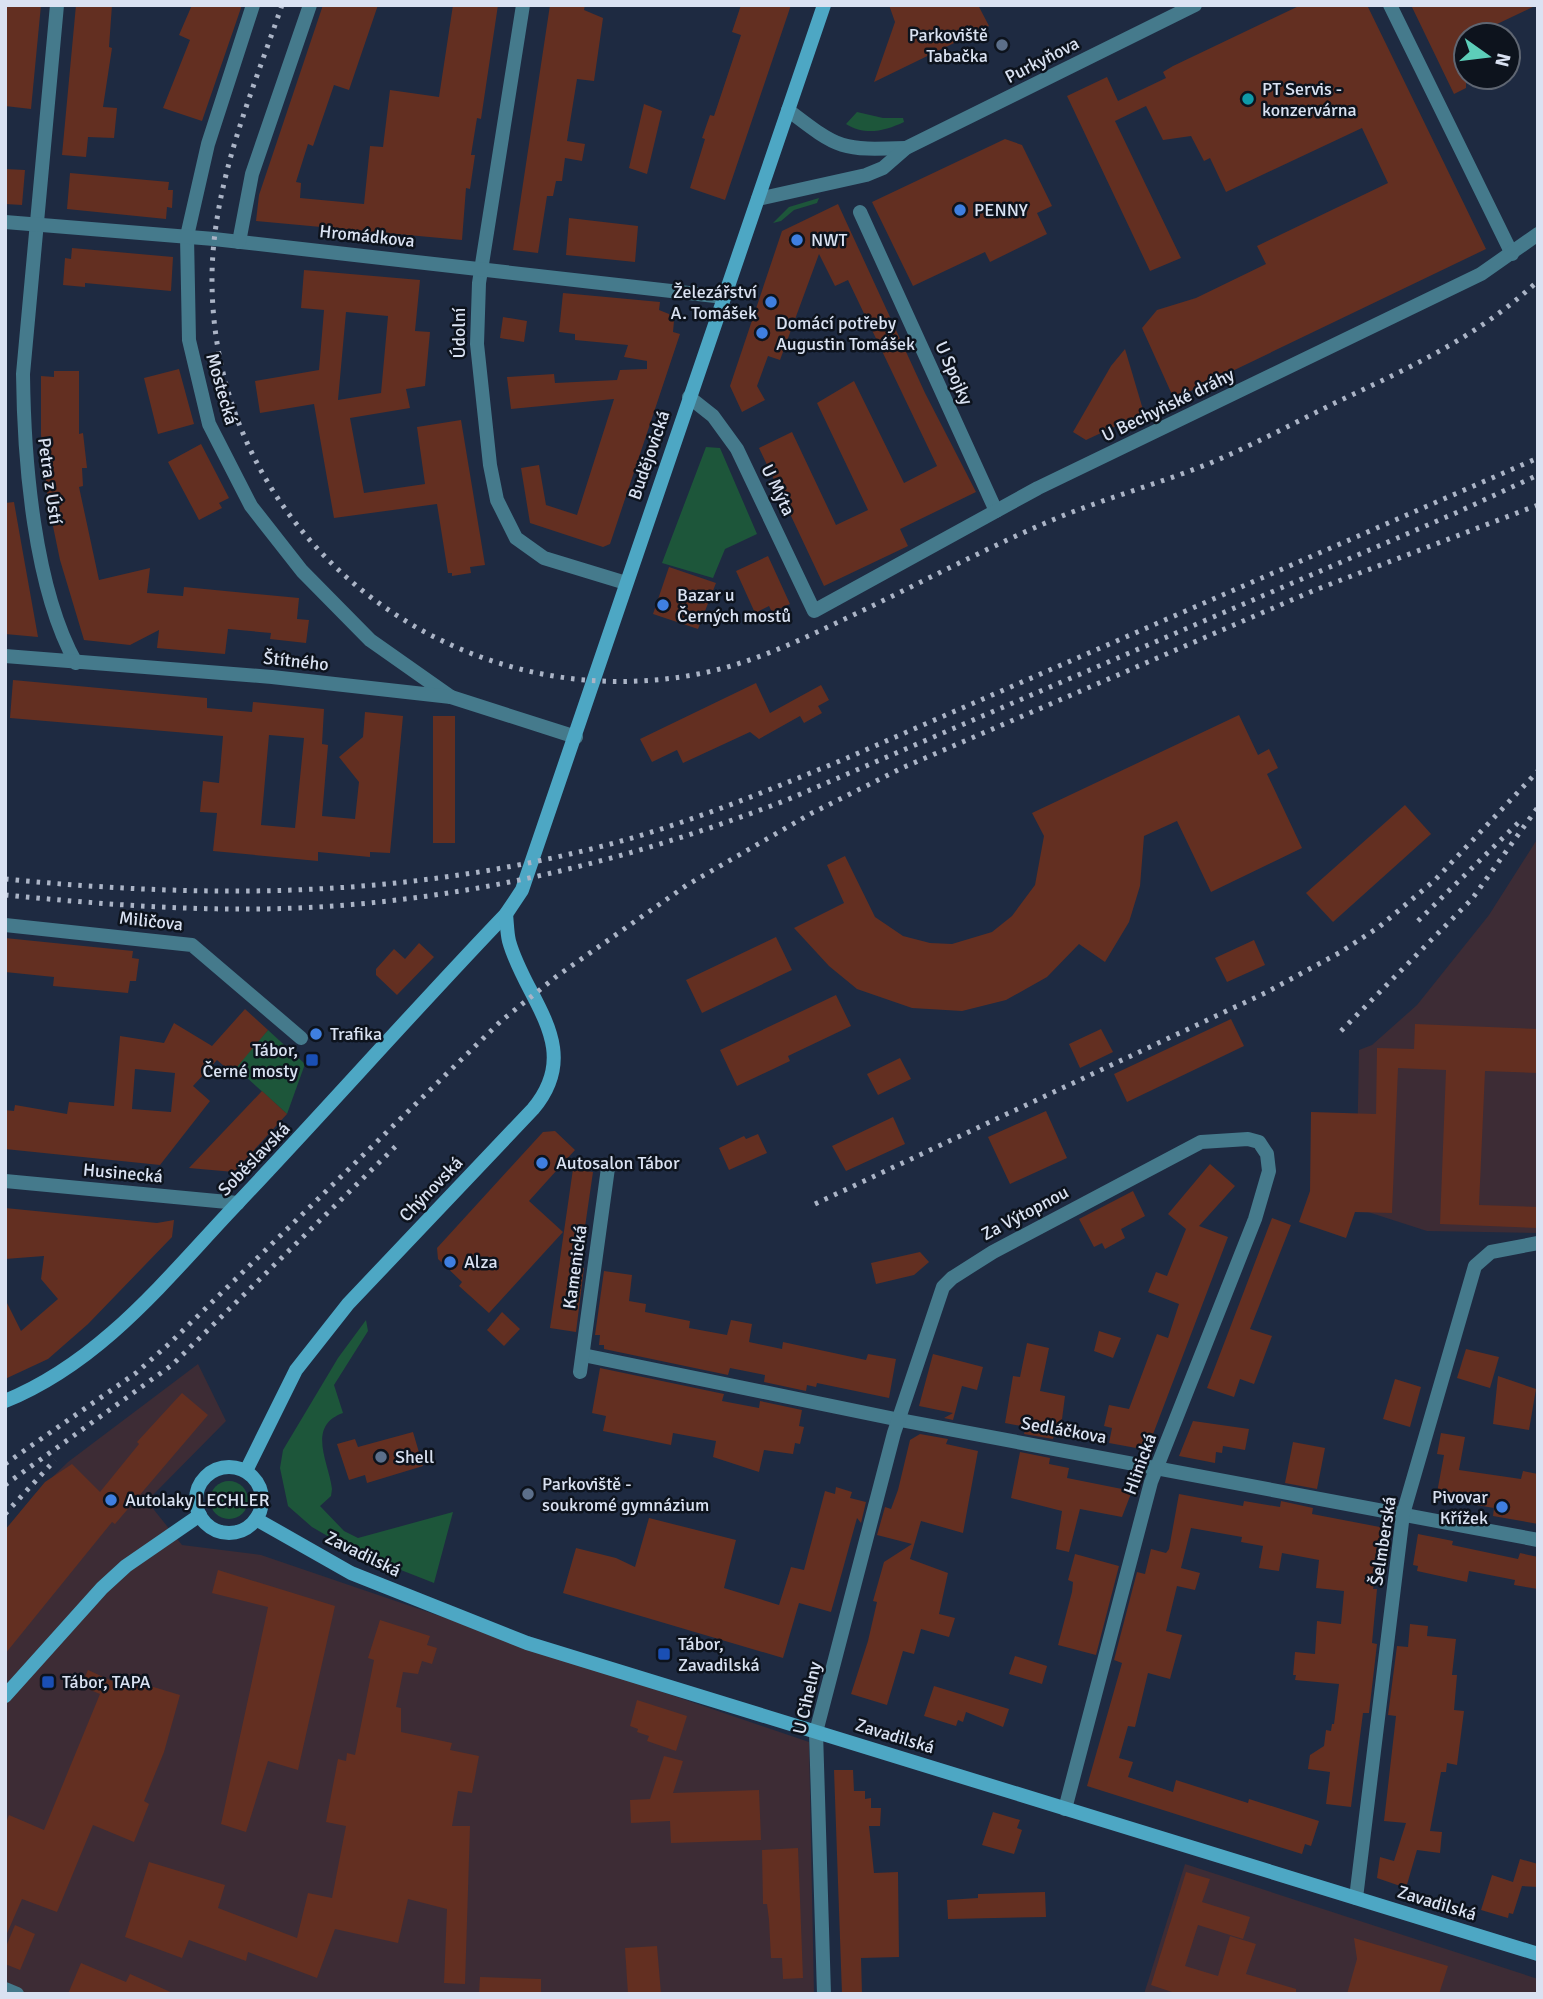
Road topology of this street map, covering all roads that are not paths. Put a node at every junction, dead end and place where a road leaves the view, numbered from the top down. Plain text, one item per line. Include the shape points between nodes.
1 (57, 5) edge
2 (253, 5) edge
3 (310, 5) edge
4 (523, 5) edge
5 (824, 5) edge
6 (1195, 5) edge
7 (1390, 5) edge
8 (788, 110) junction
9 (906, 148) junction
10 (758, 199) junction
11 (860, 212) dead end
12 (5, 222) edge
13 (38, 226) junction
14 (1538, 234) edge
15 (187, 236) junction
16 (239, 242) junction
17 (1512, 254) junction
18 (480, 268) junction
19 (724, 297) junction
20 (689, 397) junction
21 (996, 511) junction
22 (626, 583) junction
23 (814, 611) joint
24 (5, 656) edge
25 (76, 663) junction
26 (452, 697) junction
27 (576, 737) junction
28 (506, 914) junction
29 (5, 925) edge
30 (301, 1038) dead end
31 (1259, 1142) joint
32 (608, 1168) dead end
33 (5, 1181) edge
34 (238, 1203) junction
35 (1538, 1243) edge
36 (583, 1355) junction
37 (580, 1372) dead end
38 (5, 1401) edge
39 (900, 1420) junction
40 (1158, 1467) junction
41 (246, 1471) junction
42 (1403, 1514) junction
43 (200, 1515) junction
44 (256, 1520) junction
45 (1538, 1540) edge
46 (5, 1696) edge
47 (816, 1732) junction
48 (1065, 1809) junction
49 (1356, 1898) junction
50 (1538, 1954) edge
51 (5, 1989) edge
52 (18, 1994) edge
53 (824, 1994) edge

1 - 13 street, Petra z Ústí
2 - 15 street, Mostecká via 208,144
3 - 16 street via 252,174
4 - 18 street, Údolní
5 - 8 main road, Budějovická
6 - 9 street, Purkyňova
7 - 17 street
8 - 9 street, Purkyňova via 831,143
8 - 10 main road, Budějovická
9 - 10 street, Purkyňova via 883,168 866,175
10 - 19 main road, Budějovická
11 - 21 street, U Spojky
12 - 13 street, Hromádkova
13 - 15 street, Hromádkova
13 - 25 street, Petra z Ústí via 23,374 28,481 54,614
14 - 17 street, U Bechyňské dráhy
15 - 16 street, Hromádkova
15 - 26 street, Mostecká via 189,340 209,424 251,506 302,571 370,640
16 - 18 street, Hromádkova
17 - 21 street, U Bechyňské dráhy via 1481,274
18 - 19 street, Hromádkova
18 - 22 street, Údolní via 477,344 485,429 497,500 505,520 516,538 544,558
19 - 20 main road, Budějovická
20 - 22 main road, Budějovická
20 - 23 street, U Mýta via 713,416 737,449
21 - 23 street, U Bechyňské dráhy
22 - 27 main road, Budějovická
24 - 25 street, Štítného
25 - 26 street, Štítného via 272,677
26 - 27 street, Štítného
27 - 28 main road, Budějovická via 522,890
28 - 34 main road, Soběslavská
28 - 41 main road, Chýnovská via 509,941 552,1035 547,1087 533,1109 348,1304 296,1370
29 - 30 street, Miličova via 192,945
31 - 39 street, Za Výtopnou via 1242,1138 1201,1142 952,1278 943,1287
31 - 40 street, Hlinická via 1267,1154 1269,1171 1255,1219
32 - 36 street, Kamenická
33 - 34 street, Husinecká
34 - 38 main road, Soběslavská via 102,1344 69,1368
35 - 42 street, Šelmberská via 1491,1252 1475,1266
36 - 37 street, Kamenická
36 - 39 street, Sedláčkova
39 - 40 street, Sedláčkova
39 - 47 street, U Cihelny
40 - 42 street, Sedláčkova
40 - 48 street, Hlinická
41 - 43 main road via 225,1467 207,1476 197,1494
41 - 44 main road via 263,1499
42 - 45 street, Sedláčkova
42 - 49 street, Šelmberská
43 - 44 main road via 216,1531 227,1534 248,1528
43 - 46 main road via 102,1588
44 - 47 main road, Zavadilská via 351,1573 503,1634
47 - 48 main road, Zavadilská
47 - 53 street, U Cihelny
48 - 49 main road, Zavadilská
49 - 50 main road, Zavadilská
51 - 52 street

